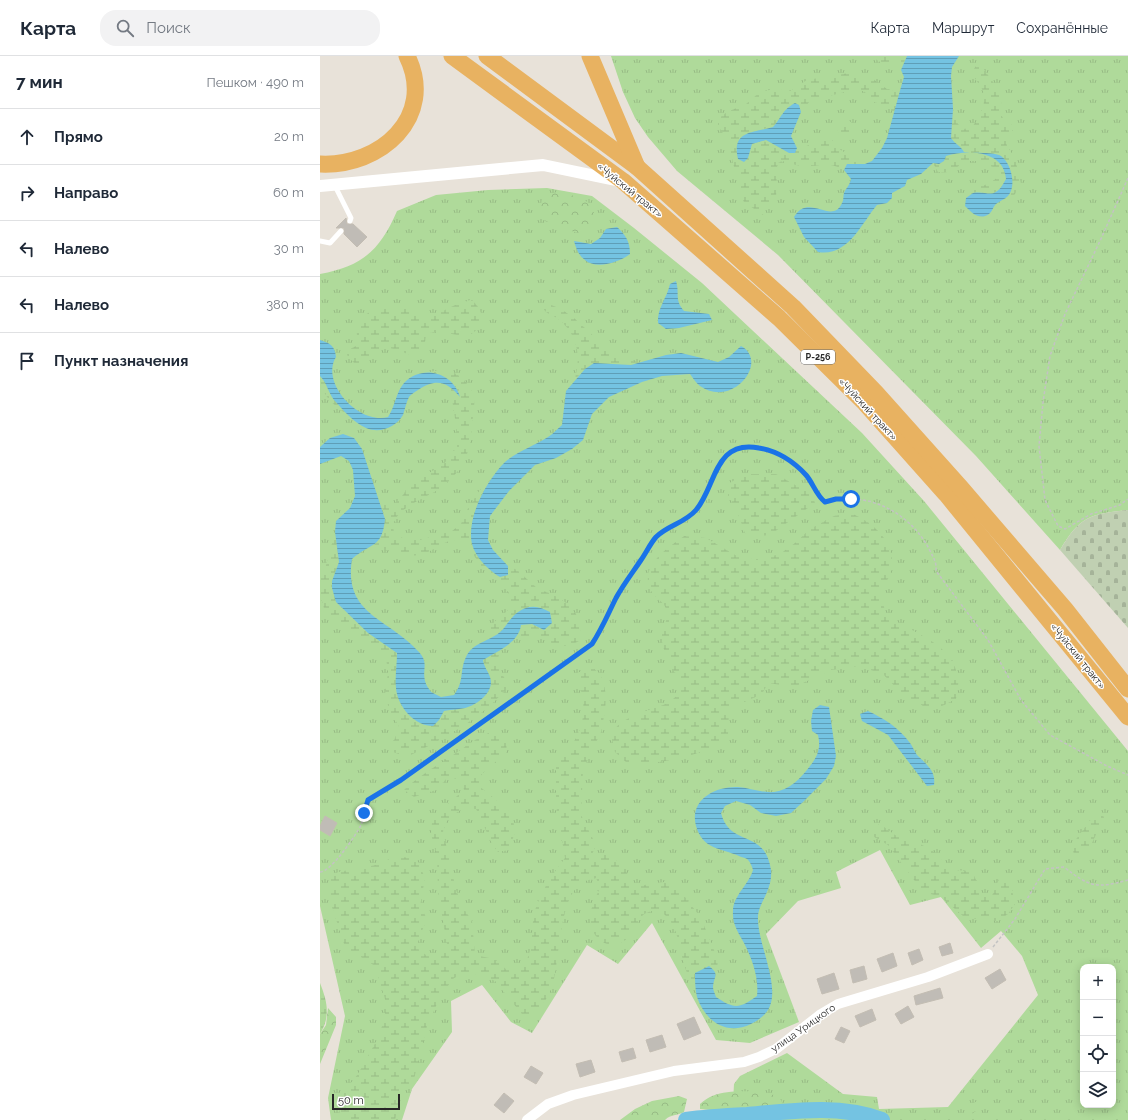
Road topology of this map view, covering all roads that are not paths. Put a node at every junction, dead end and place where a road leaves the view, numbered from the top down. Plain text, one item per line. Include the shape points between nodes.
1 (407, 56) edge
2 (452, 56) edge
3 (487, 56) edge
4 (590, 56) edge
5 (320, 164) edge
6 (637, 167) junction
7 (622, 182) junction
8 (334, 185) junction
9 (320, 186) edge
10 (350, 221) dead end
11 (341, 231) dead end
12 (320, 241) edge
13 (1128, 689) edge
14 (1128, 717) edge
15 (988, 954) road end
16 (527, 1120) edge

1 - 5 highway via 416,89 411,113 397,134 378,152 364,158
2 - 7 highway, «Чуйский тракт» / Р-256
3 - 6 highway, «Чуйский тракт» / Р-256
4 - 6 highway
6 - 13 highway, «Чуйский тракт» / Р-256 via 793,307 876,393 1065,610
7 - 8 street via 544,165
7 - 14 highway, «Чуйский тракт» / Р-256 via 779,318 864,403 946,494
8 - 9 street
8 - 10 lane via 351,218
11 - 12 lane via 330,242
15 - 16 street, улица Урицкого via 928,977 838,1004 776,1049 759,1057 744,1062 660,1074 573,1095 548,1104

